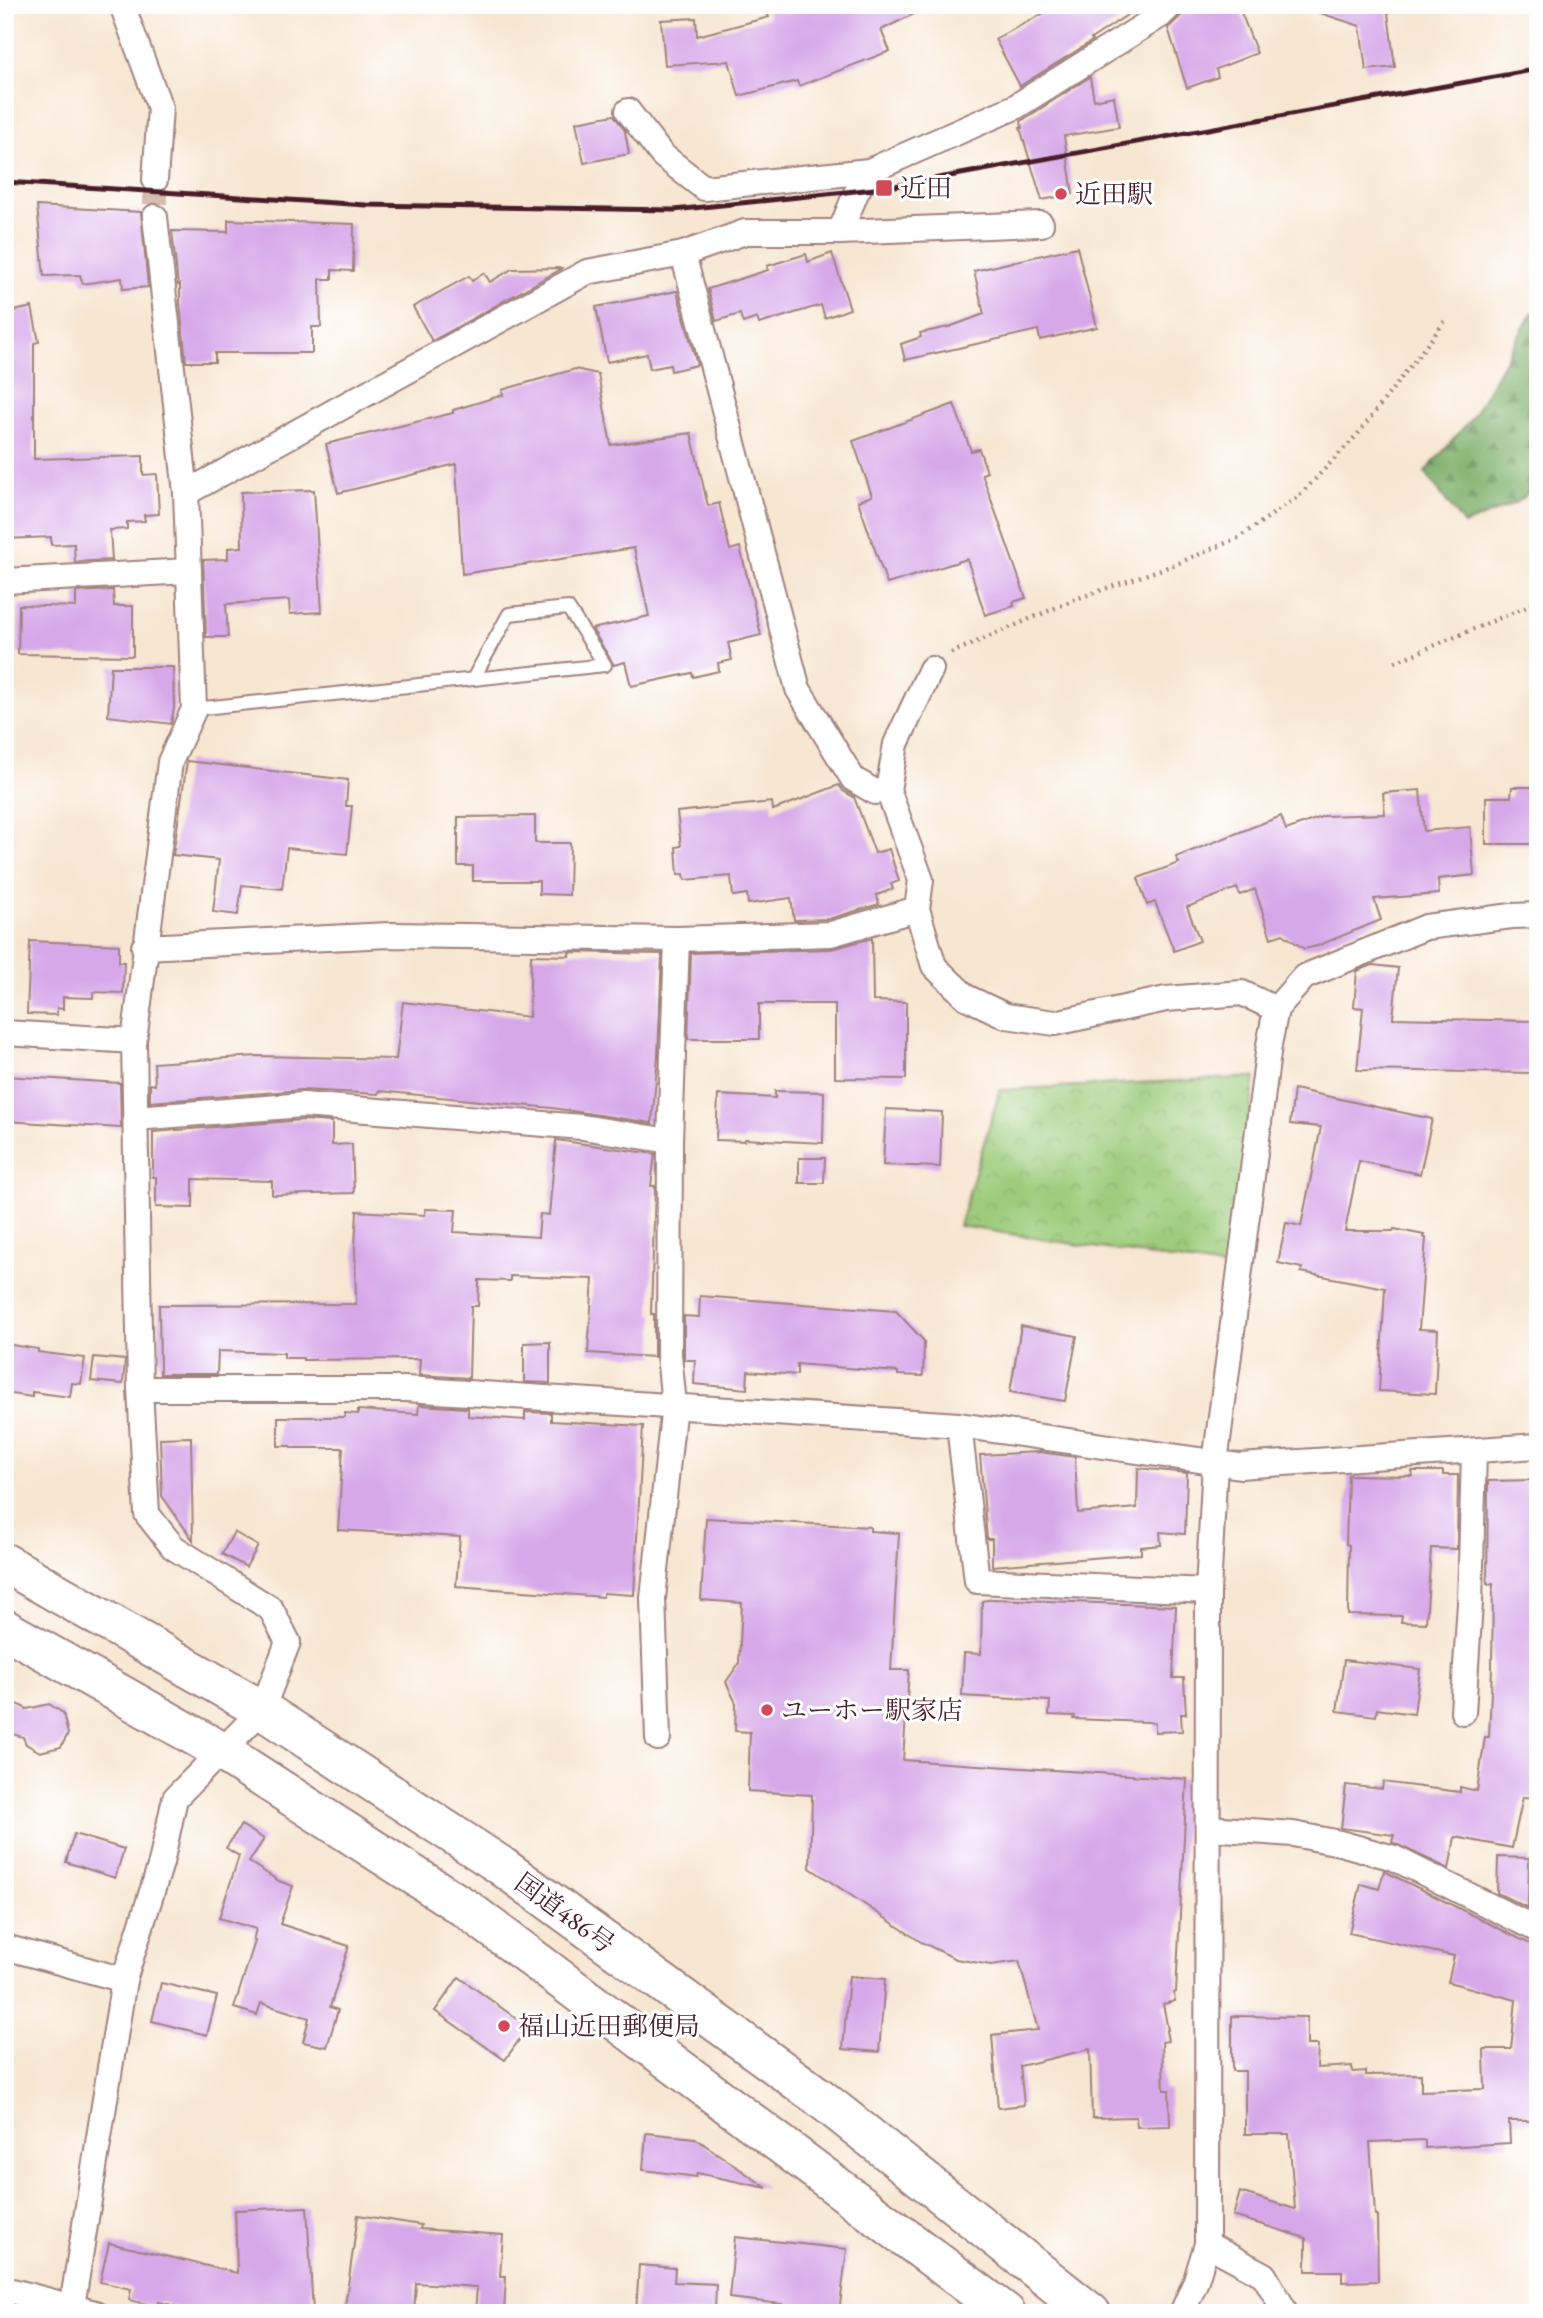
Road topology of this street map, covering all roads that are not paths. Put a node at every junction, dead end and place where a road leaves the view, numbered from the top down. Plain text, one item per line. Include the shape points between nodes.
1 (122, 5) edge
2 (1171, 5) edge
3 (628, 111) dead end
4 (869, 171) junction
5 (155, 180) tunnel mouth
6 (155, 217) tunnel mouth
7 (1041, 223) dead end
8 (840, 232) junction
9 (683, 254) junction
10 (186, 493) junction
11 (189, 571) junction
12 (5, 581) edge
13 (931, 669) road end
14 (473, 679) junction
15 (194, 709) junction
16 (888, 790) junction
17 (917, 909) junction
18 (1538, 915) edge
19 (677, 939) junction
20 (145, 947) junction
21 (1276, 1009) junction
22 (5, 1033) edge
23 (134, 1041) junction
24 (135, 1118) junction
25 (670, 1141) junction
26 (140, 1389) junction
27 (674, 1405) junction
28 (960, 1424) junction
29 (1538, 1446) edge
30 (1474, 1451) junction
31 (1216, 1463) junction
32 (5, 1563) edge
33 (1209, 1591) junction
34 (5, 1629) edge
35 (262, 1710) junction
36 (1464, 1712) dead end
37 (658, 1738) dead end
38 (221, 1751) junction
39 (1208, 1828) junction
40 (1538, 1930) edge
41 (5, 1947) edge
42 (124, 1980) junction
43 (1207, 2244) junction
44 (5, 2289) edge
45 (80, 2310) edge
46 (1006, 2313) edge
47 (1091, 2313) edge
48 (1182, 2313) edge
49 (1286, 2313) edge

1 - 5 street via 160,108
2 - 4 street via 1016,107
3 - 4 street via 662,155 704,188
4 - 8 street
6 - 10 street
7 - 8 street
8 - 9 street via 745,232
9 - 10 street via 587,272
9 - 16 street via 798,689 853,779 875,792
10 - 11 street
11 - 12 street
11 - 15 street
13 - 16 street via 896,744
14 - 14 lane via 592,666 605,665 568,608 509,614
14 - 15 lane
15 - 20 street via 170,762
16 - 17 street via 921,880
17 - 19 street via 831,934
17 - 21 street via 934,966 966,997 1006,1016 1055,1023 1166,999 1242,993
18 - 21 street via 1426,927 1304,977
19 - 20 street via 389,935
19 - 25 street
20 - 23 street
21 - 31 street
22 - 23 street
23 - 24 street
24 - 25 street via 303,1105 582,1127
24 - 26 street
25 - 27 street via 669,1355
26 - 27 street via 406,1389
26 - 35 street via 147,1514 173,1547 271,1609 288,1642
27 - 28 street
27 - 37 street via 653,1598
28 - 31 street
28 - 33 street via 977,1581
29 - 30 street
30 - 31 street via 1240,1466
30 - 36 street
31 - 33 street
32 - 35 highway, 国道486号
33 - 39 street
34 - 38 highway, 国道486号
35 - 38 street
35 - 47 highway, 国道486号 via 500,1865 819,2097
38 - 42 street via 175,1798 161,1863
38 - 46 highway, 国道486号 via 468,1910
39 - 40 street via 1293,1834 1394,1858
39 - 43 street
41 - 42 street
42 - 45 street
43 - 48 street
43 - 49 street via 1264,2275
44 - 45 street

